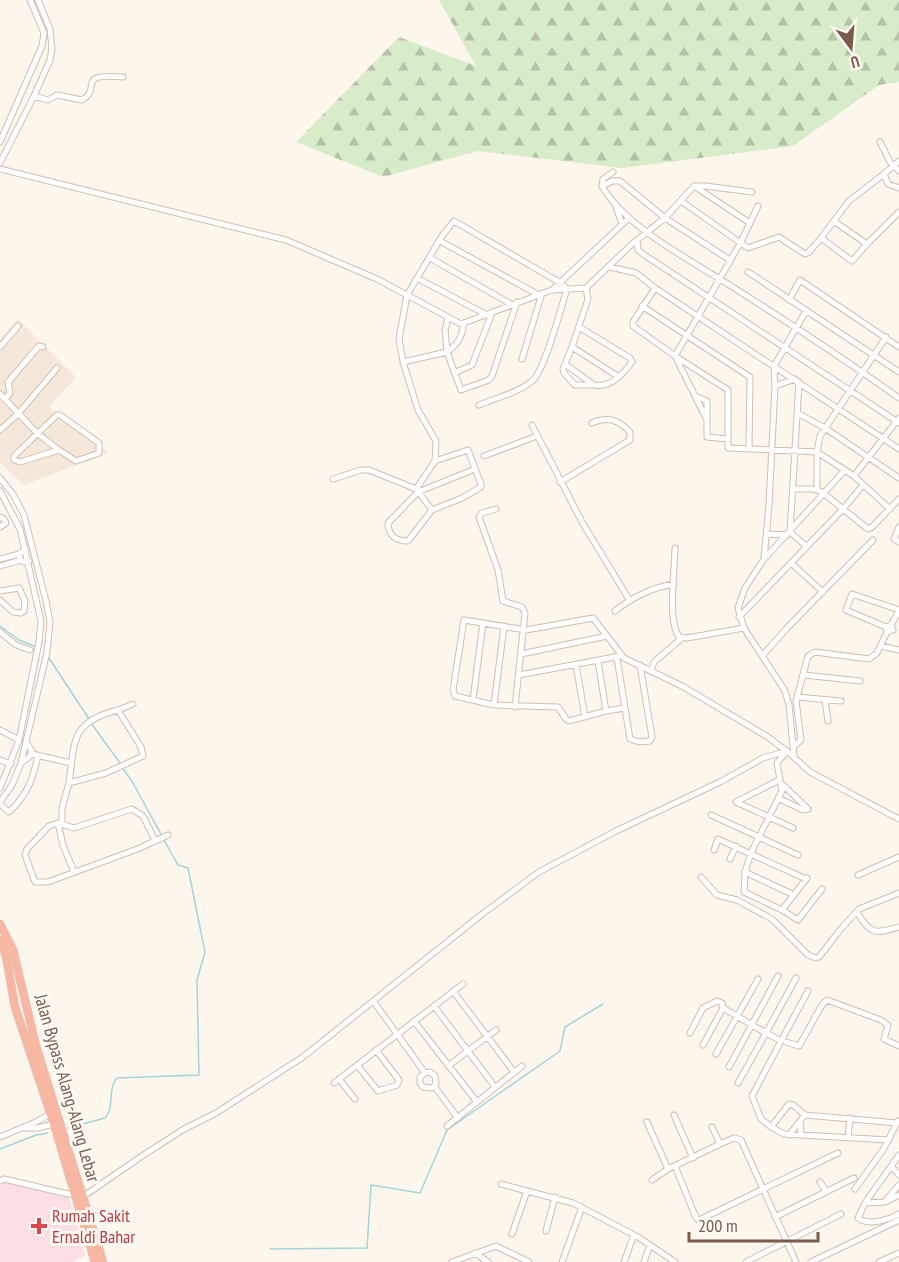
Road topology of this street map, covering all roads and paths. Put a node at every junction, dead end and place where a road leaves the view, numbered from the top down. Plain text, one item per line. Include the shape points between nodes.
1 (30, 0) edge
2 (38, 0) edge
3 (123, 77) dead end
4 (34, 96) junction
5 (0, 142) edge
6 (880, 142) dead end
7 (899, 161) edge
8 (0, 163) edge
9 (893, 165) junction
10 (0, 169) edge
11 (899, 171) edge
12 (613, 172) dead end
13 (884, 174) junction
14 (602, 186) junction
15 (694, 186) junction
16 (899, 188) edge
17 (752, 192) dead end
18 (681, 201) junction
19 (615, 206) junction
20 (758, 206) dead end
21 (899, 212) edge
22 (629, 218) junction
23 (665, 218) junction
24 (835, 222) junction
25 (750, 223) junction
26 (622, 224) junction
27 (648, 232) junction
28 (821, 238) junction
29 (637, 240) junction
30 (440, 241) junction
31 (741, 242) junction
32 (867, 244) junction
33 (430, 258) junction
34 (730, 260) junction
35 (610, 267) junction
36 (748, 272) dead end
37 (417, 278) junction
38 (719, 278) junction
39 (559, 282) junction
40 (586, 288) junction
41 (655, 288) junction
42 (567, 289) junction
43 (552, 290) junction
44 (540, 294) junction
45 (407, 295) junction
46 (709, 297) junction
47 (789, 300) junction
48 (514, 303) junction
49 (642, 306) junction
50 (806, 311) junction
51 (489, 314) junction
52 (698, 316) junction
53 (448, 318) junction
54 (464, 323) junction
55 (18, 326) dead end
56 (579, 327) junction
57 (796, 328) junction
58 (686, 336) junction
59 (886, 338) junction
60 (0, 346) edge
61 (785, 346) junction
62 (43, 347) dead end
63 (572, 347) junction
64 (899, 347) edge
65 (447, 352) junction
66 (874, 355) junction
67 (675, 356) junction
68 (522, 358) dead end
69 (403, 362) junction
70 (565, 364) junction
71 (774, 366) junction
72 (57, 368) dead end
73 (863, 372) junction
74 (899, 372) edge
75 (454, 373) junction
76 (619, 377) junction
77 (797, 380) junction
78 (0, 382) edge
79 (8, 382) junction
80 (594, 385) junction
81 (775, 386) junction
82 (851, 390) junction
83 (0, 394) edge
84 (899, 398) edge
85 (5, 399) junction
86 (479, 405) dead end
87 (840, 409) junction
88 (797, 413) junction
89 (18, 414) junction
90 (898, 420) edge
91 (592, 423) dead end
92 (532, 425) dead end
93 (825, 428) junction
94 (0, 430) edge
95 (38, 434) junction
96 (537, 436) junction
97 (884, 438) junction
98 (728, 439) junction
99 (749, 448) junction
100 (899, 449) edge
101 (58, 450) junction
102 (770, 450) junction
103 (794, 450) junction
104 (817, 452) junction
105 (484, 456) dead end
106 (869, 459) junction
107 (435, 461) junction
108 (475, 469) junction
109 (844, 470) junction
110 (854, 476) junction
111 (0, 478) edge
112 (899, 478) edge
113 (333, 479) dead end
114 (560, 482) junction
115 (863, 485) junction
116 (793, 489) junction
117 (417, 490) junction
118 (817, 490) junction
119 (0, 491) edge
120 (825, 494) junction
121 (899, 499) edge
122 (496, 509) dead end
123 (843, 509) junction
124 (890, 509) junction
125 (432, 510) junction
126 (791, 516) junction
127 (0, 517) edge
128 (802, 519) junction
129 (0, 527) edge
130 (899, 527) edge
131 (789, 533) junction
132 (767, 534) junction
133 (873, 540) dead end
134 (899, 542) edge
135 (807, 547) junction
136 (675, 548) dead end
137 (26, 549) junction
138 (20, 557) junction
139 (0, 559) edge
140 (764, 559) junction
141 (29, 561) junction
142 (791, 563) junction
143 (0, 566) edge
144 (674, 584) junction
145 (744, 590) junction
146 (0, 591) edge
147 (823, 592) junction
148 (36, 595) junction
149 (24, 598) junction
150 (0, 600) edge
151 (755, 600) junction
152 (630, 601) junction
153 (899, 610) edge
154 (615, 611) dead end
155 (739, 617) junction
156 (483, 623) junction
157 (504, 627) junction
158 (744, 628) junction
159 (891, 628) edge
160 (524, 629) junction
161 (0, 632) edge
162 (607, 636) junction
163 (682, 638) junction
164 (880, 646) junction
165 (38, 647) junction
166 (30, 650) junction
167 (899, 650) edge
168 (521, 654) junction
169 (762, 656) junction
170 (619, 657) junction
171 (35, 661) junction
172 (598, 661) junction
173 (576, 665) junction
174 (640, 665) junction
175 (651, 671) junction
176 (519, 675) junction
177 (804, 675) junction
178 (860, 681) dead end
179 (30, 688) junction
180 (38, 691) junction
181 (28, 697) junction
182 (797, 697) junction
183 (36, 699) junction
184 (825, 699) junction
185 (473, 700) junction
186 (841, 701) dead end
187 (133, 704) dead end
188 (494, 705) junction
189 (515, 707) junction
190 (626, 708) junction
191 (118, 710) junction
192 (606, 711) junction
193 (585, 717) junction
194 (828, 721) dead end
195 (0, 730) edge
196 (19, 740) junction
197 (26, 742) junction
198 (793, 747) junction
199 (786, 751) junction
200 (35, 754) junction
201 (794, 756) junction
202 (0, 760) edge
203 (21, 763) junction
204 (71, 763) junction
205 (11, 764) junction
206 (780, 782) junction
207 (69, 783) junction
208 (0, 788) edge
209 (778, 798) junction
210 (0, 803) edge
211 (711, 815) dead end
212 (769, 816) junction
213 (899, 819) edge
214 (60, 824) junction
215 (793, 828) dead end
216 (166, 836) dead end
217 (759, 836) junction
218 (156, 840) junction
219 (736, 846) junction
220 (714, 850) dead end
221 (751, 853) junction
222 (798, 855) dead end
223 (899, 857) edge
224 (730, 859) dead end
225 (745, 872) junction
226 (74, 873) junction
227 (858, 875) dead end
228 (701, 877) dead end
229 (822, 889) dead end
230 (899, 893) edge
231 (794, 895) junction
232 (782, 910) junction
233 (857, 912) junction
234 (0, 924) edge
235 (899, 927) edge
236 (0, 940) edge
237 (778, 976) dead end
238 (796, 978) dead end
239 (758, 979) dead end
240 (463, 984) dead end
241 (453, 991) junction
242 (808, 991) dead end
243 (374, 1002) junction
244 (434, 1006) junction
245 (723, 1008) junction
246 (737, 1016) junction
247 (414, 1021) junction
248 (752, 1024) junction
249 (496, 1030) dead end
250 (690, 1033) dead end
251 (766, 1033) junction
252 (396, 1034) junction
253 (488, 1036) junction
254 (784, 1042) junction
255 (703, 1046) dead end
256 (899, 1046) edge
257 (376, 1050) junction
258 (467, 1052) junction
259 (716, 1054) dead end
260 (357, 1065) junction
261 (448, 1066) junction
262 (522, 1066) dead end
263 (729, 1067) dead end
264 (514, 1072) junction
265 (425, 1073) junction
266 (738, 1083) dead end
267 (434, 1086) junction
268 (495, 1087) junction
269 (355, 1099) dead end
270 (477, 1102) junction
271 (50, 1114) junction
272 (674, 1115) dead end
273 (805, 1115) junction
274 (458, 1118) junction
275 (850, 1118) junction
276 (800, 1121) junction
277 (898, 1121) edge
278 (647, 1122) dead end
279 (447, 1126) dead end
280 (25, 1127) junction
281 (712, 1127) dead end
282 (58, 1128) junction
283 (771, 1128) junction
284 (789, 1135) junction
285 (801, 1135) junction
286 (0, 1137) edge
287 (848, 1137) junction
288 (890, 1138) junction
289 (899, 1138) edge
290 (878, 1140) junction
291 (720, 1144) junction
292 (883, 1150) junction
293 (838, 1153) dead end
294 (899, 1155) edge
295 (693, 1158) junction
296 (672, 1167) junction
297 (892, 1167) junction
298 (899, 1175) edge
299 (854, 1178) dead end
300 (652, 1180) dead end
301 (0, 1181) edge
302 (820, 1182) dead end
303 (501, 1184) dead end
304 (899, 1185) edge
305 (855, 1189) dead end
306 (764, 1190) junction
307 (527, 1191) junction
308 (826, 1191) junction
309 (75, 1194) junction
310 (899, 1195) edge
311 (84, 1196) junction
312 (555, 1197) junction
313 (885, 1202) junction
314 (865, 1203) junction
315 (582, 1207) junction
316 (841, 1214) dead end
317 (899, 1214) edge
318 (775, 1216) junction
319 (899, 1220) edge
320 (546, 1231) dead end
321 (512, 1234) dead end
322 (634, 1234) junction
323 (786, 1242) junction
324 (650, 1245) junction
325 (475, 1253) junction
326 (899, 1253) edge
327 (465, 1259) edge
328 (95, 1262) edge
329 (103, 1262) edge
330 (452, 1262) edge
331 (487, 1262) edge
332 (529, 1262) edge
333 (562, 1262) edge
334 (624, 1262) edge
335 (644, 1262) edge
336 (675, 1262) edge
337 (746, 1262) edge
338 (796, 1262) edge
339 (811, 1262) edge
340 (879, 1262) edge

1 - 5 street via 44,33 42,46
2 - 4 street via 50,29 52,49
3 - 4 street via 95,77 82,100
4 - 8 street
6 - 9 street
7 - 9 street
9 - 11 street
9 - 13 street
10 - 45 street via 286,240
12 - 14 street via 603,178
13 - 16 street via 888,184
13 - 24 street via 849,201
14 - 19 street
14 - 23 street via 618,180
15 - 17 street
15 - 18 street
15 - 25 street
18 - 23 street
18 - 31 street
19 - 22 street
19 - 26 street
20 - 25 street
21 - 32 street
22 - 26 street
22 - 27 street
23 - 27 street
23 - 34 street
24 - 28 street
24 - 32 street
25 - 31 street
26 - 39 street
27 - 29 street
27 - 38 street
28 - 31 street via 805,254 779,237 751,248
28 - 32 street via 852,261
29 - 35 street
29 - 46 street via 642,253
30 - 33 street
30 - 39 street via 454,221
30 - 44 street
31 - 34 street
33 - 37 street
33 - 48 street
34 - 38 street
35 - 40 street
35 - 41 street via 636,273
36 - 47 street
37 - 45 street
37 - 51 street
38 - 46 street
38 - 57 street
39 - 42 street
39 - 43 street
40 - 42 street
40 - 56 street via 589,295
41 - 49 street
41 - 52 street
42 - 43 street
42 - 86 street via 535,378
43 - 44 street
44 - 48 street
44 - 68 street
45 - 53 street
45 - 69 street via 399,339
46 - 52 street
46 - 61 street
47 - 50 street
47 - 59 street via 800,280
48 - 51 street
48 - 75 street via 491,378 461,390
49 - 58 street
49 - 67 street via 633,326
50 - 57 street
50 - 66 street
51 - 54 street
51 - 75 street via 472,365
52 - 58 street
52 - 71 street
53 - 54 street
53 - 65 street via 444,330
54 - 65 street via 461,338
55 - 60 street
56 - 63 street
56 - 76 street via 631,359 632,363
57 - 61 street
57 - 73 street
58 - 67 street
58 - 99 street via 750,377
59 - 64 street
59 - 66 street
61 - 71 street
61 - 82 street
62 - 79 street via 39,346
63 - 70 street
63 - 76 street
65 - 69 street
65 - 75 street
66 - 73 street
66 - 74 street
67 - 98 street via 707,420 708,438
67 - 98 street via 728,390
69 - 107 street via 418,410 436,441
70 - 80 street
70 - 80 street via 564,373 575,385
71 - 77 street
71 - 81 street
72 - 89 street
73 - 82 street
73 - 84 street
76 - 80 street
77 - 81 street
77 - 87 street
77 - 88 street
78 - 79 street
79 - 85 street via 10,393
81 - 102 street
82 - 87 street
82 - 90 street
83 - 85 street
85 - 89 street
87 - 93 street
87 - 97 street
88 - 93 street
88 - 103 street
89 - 94 street
89 - 95 street
90 - 97 street
91 - 114 street via 617,420 630,432 630,440
92 - 96 street
93 - 104 street
93 - 106 street
95 - 101 street
95 - 101 street via 14,460 20,462
95 - 101 street via 58,414 100,446 98,453 76,461
96 - 105 street
96 - 114 street
97 - 100 street
97 - 106 street
98 - 99 street via 728,448
99 - 102 street
102 - 103 street
102 - 132 street
103 - 104 street
103 - 116 street
104 - 109 street
104 - 118 street
106 - 110 street
106 - 112 street
107 - 108 street via 467,450
107 - 117 street
108 - 117 street
108 - 125 street via 480,489
109 - 110 street
109 - 120 street
110 - 115 street
111 - 180 street via 19,502 49,615 50,634
113 - 117 street via 369,470
114 - 152 street
115 - 123 street
115 - 124 street
116 - 118 street
116 - 126 street
117 - 125 street
117 - 125 street via 388,523 391,534 408,541
118 - 120 street
119 - 137 street via 16,519
120 - 123 street
120 - 128 street
121 - 124 street
122 - 160 street via 479,517 498,570 503,601 525,611
123 - 124 street via 868,529
123 - 135 street
126 - 128 street
126 - 131 street
127 - 129 street via 6,523
128 - 131 street
130 - 134 street via 894,539
131 - 132 street
131 - 135 street
131 - 140 street
132 - 140 street
133 - 147 street
135 - 142 street
136 - 144 street
137 - 138 street
137 - 141 street
138 - 139 street
138 - 141 street
138 - 143 street
140 - 145 street
141 - 148 street
142 - 147 street
142 - 151 street
144 - 152 street
144 - 163 street via 672,615 676,633
145 - 151 street
145 - 155 street
146 - 149 street via 18,588
147 - 169 street
148 - 149 street
148 - 165 street via 42,621
149 - 150 street via 21,613 13,612
151 - 155 street
152 - 154 street
153 - 159 street
153 - 159 street via 852,594 846,610
155 - 158 street
156 - 157 street
156 - 185 street
156 - 185 street via 464,620 453,690 455,696
157 - 160 street
157 - 188 street
158 - 163 street
158 - 169 street
159 - 164 street
160 - 162 street via 591,618
160 - 168 street
161 - 166 street
162 - 168 street
162 - 170 street
163 - 175 street via 654,662
164 - 167 street
164 - 177 street via 869,659 814,652 808,656
165 - 166 street
165 - 171 street
166 - 171 street
168 - 176 street
169 - 198 street via 785,691
170 - 172 street
170 - 174 street
170 - 190 street
171 - 179 street
172 - 173 street
172 - 192 street
173 - 176 street
173 - 193 street
174 - 175 street
174 - 190 street via 651,740 631,739
175 - 199 street
176 - 189 street
177 - 178 street
177 - 182 street
179 - 180 street
179 - 181 street
180 - 183 street
181 - 183 street
181 - 196 street
182 - 184 street
182 - 198 street via 801,738
183 - 197 street
184 - 186 street
184 - 194 street
185 - 188 street
187 - 191 street
188 - 189 street
189 - 193 street via 560,708 568,721
190 - 192 street
191 - 204 street via 82,727
191 - 207 street via 144,753 141,758
192 - 193 street
195 - 196 street
196 - 205 street
197 - 200 street
197 - 203 street
198 - 201 street
199 - 201 street
199 - 206 street via 777,763
199 - 243 street via 763,758 539,872
200 - 203 street
200 - 204 street
200 - 210 street via 30,786 23,796 8,812
201 - 213 street via 810,772
202 - 205 street
203 - 210 street
204 - 207 street
205 - 208 street
206 - 209 street
206 - 209 street via 808,809
206 - 212 street via 736,802
207 - 214 street
209 - 212 street
211 - 217 street
212 - 215 street
212 - 217 street
214 - 218 street via 74,828 132,809 143,816
214 - 226 street
214 - 226 street via 46,829 25,855 38,883
216 - 218 street
217 - 221 street
217 - 222 street
218 - 226 street
219 - 220 street via 718,839
219 - 221 street
219 - 224 street
221 - 225 street
221 - 231 street via 807,878
223 - 227 street
225 - 231 street
225 - 232 street via 744,892
228 - 233 street via 717,895 737,900 772,919 813,958 819,957
229 - 232 street via 798,920
230 - 233 street
231 - 232 street
233 - 235 street via 876,932
234 - 282 highway, Jalan Bypass Alang-Alang Lebar via 13,950
236 - 271 highway, Jalan Bypass Alang-Alang Lebar via 15,1007
237 - 248 street
238 - 251 street
239 - 246 street
240 - 241 street
241 - 244 street
241 - 253 street
242 - 254 street
243 - 252 street
243 - 311 street via 289,1067 184,1129
244 - 247 street
244 - 258 street
245 - 246 street
245 - 250 street via 717,1001 704,1006
245 - 255 street
246 - 248 street
246 - 259 street
247 - 252 street
247 - 261 street
248 - 251 street
248 - 263 street
249 - 253 street
251 - 254 street
251 - 266 street
252 - 257 street
252 - 265 street
253 - 258 street
253 - 264 street
254 - 256 street via 799,1046 827,1000 881,1020 888,1025 884,1039
254 - 283 street via 752,1095 759,1114
257 - 260 street
257 - 260 street via 399,1080 397,1084 378,1090
258 - 261 street
258 - 268 street
260 - 269 street via 336,1081
261 - 270 street
262 - 264 street
264 - 268 street
265 - 267 street via 435,1076
265 - 267 street via 421,1085 429,1089
267 - 274 street
268 - 270 street
270 - 274 street
271 - 280 street
271 - 282 highway, Jalan Bypass Alang-Alang Lebar
272 - 295 street
273 - 275 street
273 - 276 street
273 - 283 street via 789,1104
274 - 279 street
275 - 277 street
275 - 287 street
276 - 284 street
276 - 285 street
277 - 288 street
278 - 296 street
280 - 282 street
280 - 286 street
281 - 291 street
282 - 309 highway, Jalan Bypass Alang-Alang Lebar
282 - 311 highway, Jalan Bypass Alang-Alang Lebar
283 - 284 street
284 - 285 street
285 - 287 street
287 - 290 street
288 - 289 street
288 - 290 street
288 - 292 street
290 - 292 street
291 - 295 street
291 - 306 street via 740,1139
292 - 305 street
293 - 306 street
294 - 297 street
295 - 296 street
296 - 300 street
296 - 306 street via 699,1220
297 - 298 street
297 - 314 street
299 - 308 street
301 - 309 street
302 - 308 street
303 - 307 street
304 - 313 street
306 - 318 street
307 - 312 street
307 - 321 street
308 - 318 street
309 - 328 highway, Jalan Bypass Alang-Alang Lebar
310 - 313 street
311 - 329 highway, Jalan Bypass Alang-Alang Lebar
312 - 315 street
312 - 320 street
313 - 314 street
314 - 317 street via 858,1215 861,1221 884,1221
315 - 322 street
315 - 333 street
316 - 323 street
318 - 323 street
319 - 339 street
322 - 324 street
322 - 334 street
323 - 337 street
323 - 338 street
324 - 335 street
324 - 336 street
325 - 327 street
325 - 331 street
325 - 332 street via 500,1246
326 - 340 street
327 - 330 street

